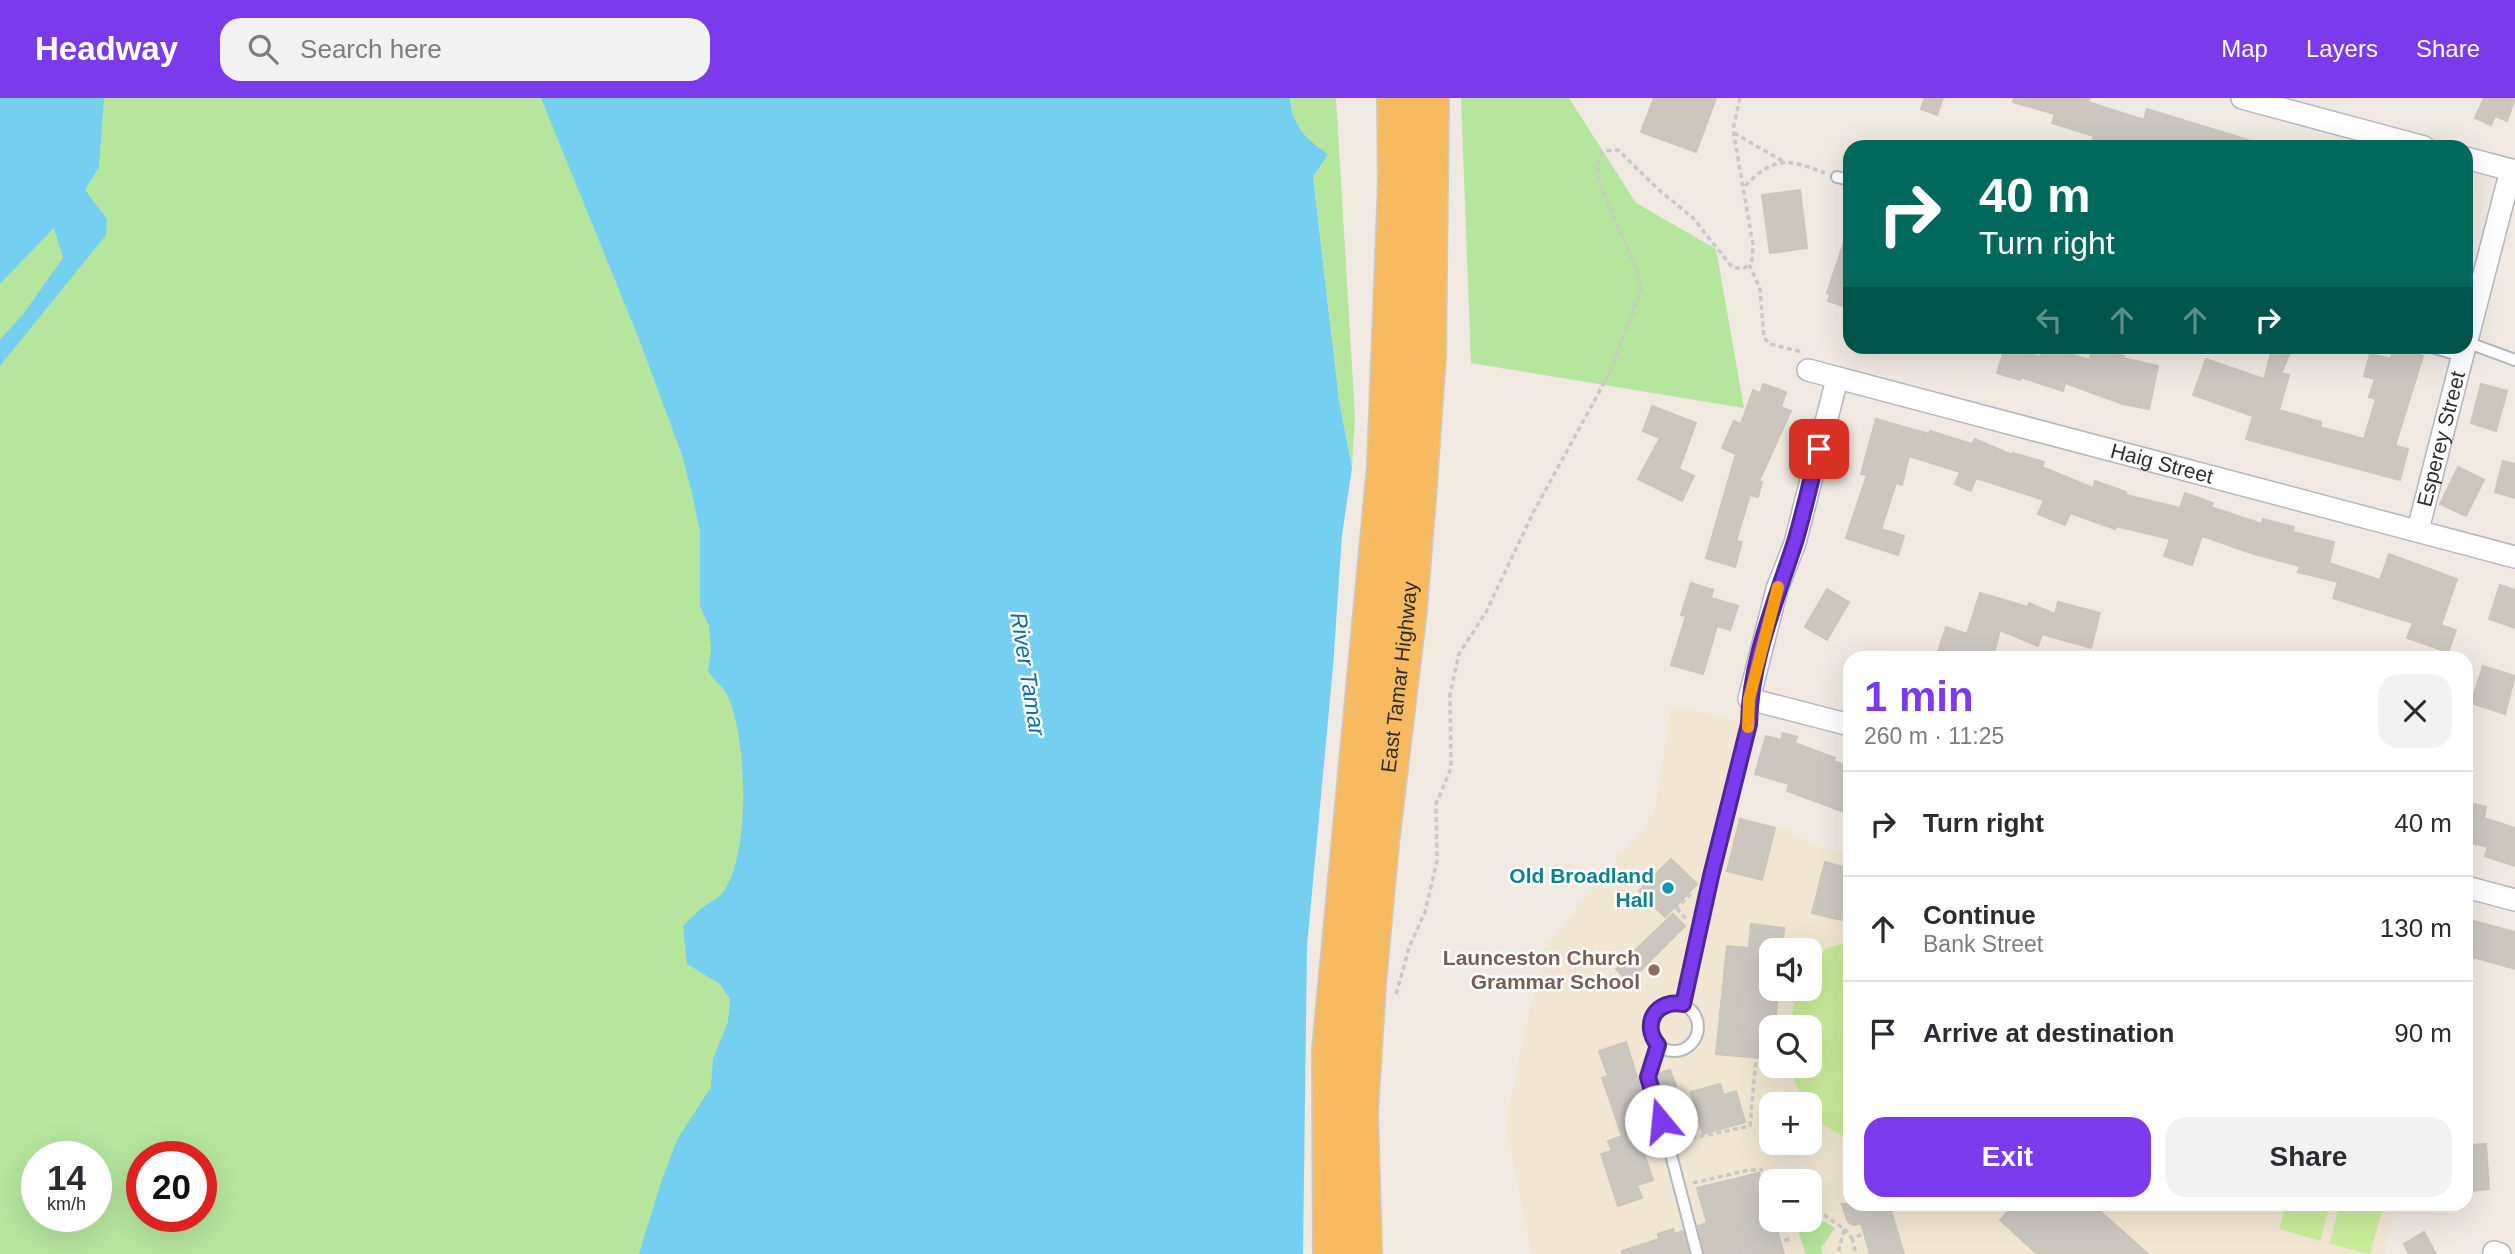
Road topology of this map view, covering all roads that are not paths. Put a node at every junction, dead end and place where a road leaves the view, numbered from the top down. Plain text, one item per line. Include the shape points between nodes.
1 (1395, 98) edge
2 (1430, 98) edge
3 (2242, 98) edge
4 (2313, 107) edge
5 (2405, 140) edge
6 (2473, 160) edge
7 (2513, 171) edge
8 (1837, 177) road end
9 (1843, 178) edge
10 (2473, 318) edge
11 (2473, 349) edge
12 (2463, 354) edge
13 (2515, 360) edge
14 (1810, 362) road end
15 (1838, 379) junction
16 (2418, 530) junction
17 (2515, 557) edge
18 (1749, 699) junction
19 (1843, 723) edge
20 (2473, 889) edge
21 (2515, 900) edge
22 (1683, 1004) junction
23 (1658, 1045) junction
24 (1332, 1254) edge
25 (1363, 1254) edge
26 (1698, 1254) edge

1 - 24 highway, East Tamar Highway via 1397,182 1386,466 1331,1050
2 - 25 highway, East Tamar Highway via 1427,356 1408,608 1378,868 1360,1099
3 - 4 street
4 - 5 street
6 - 7 street
7 - 10 street, Esperey Street
8 - 9 lane
11 - 13 lane
12 - 16 street, Esperey Street
14 - 15 street, Haig Street
15 - 16 street, Haig Street
15 - 18 street
16 - 17 street, Haig Street
18 - 19 street
18 - 22 lane via 1749,724
20 - 21 street
22 - 23 lane via 1668,1004 1655,1012 1650,1033
22 - 23 lane via 1697,1021 1693,1042 1672,1051
23 - 26 lane via 1648,1077

